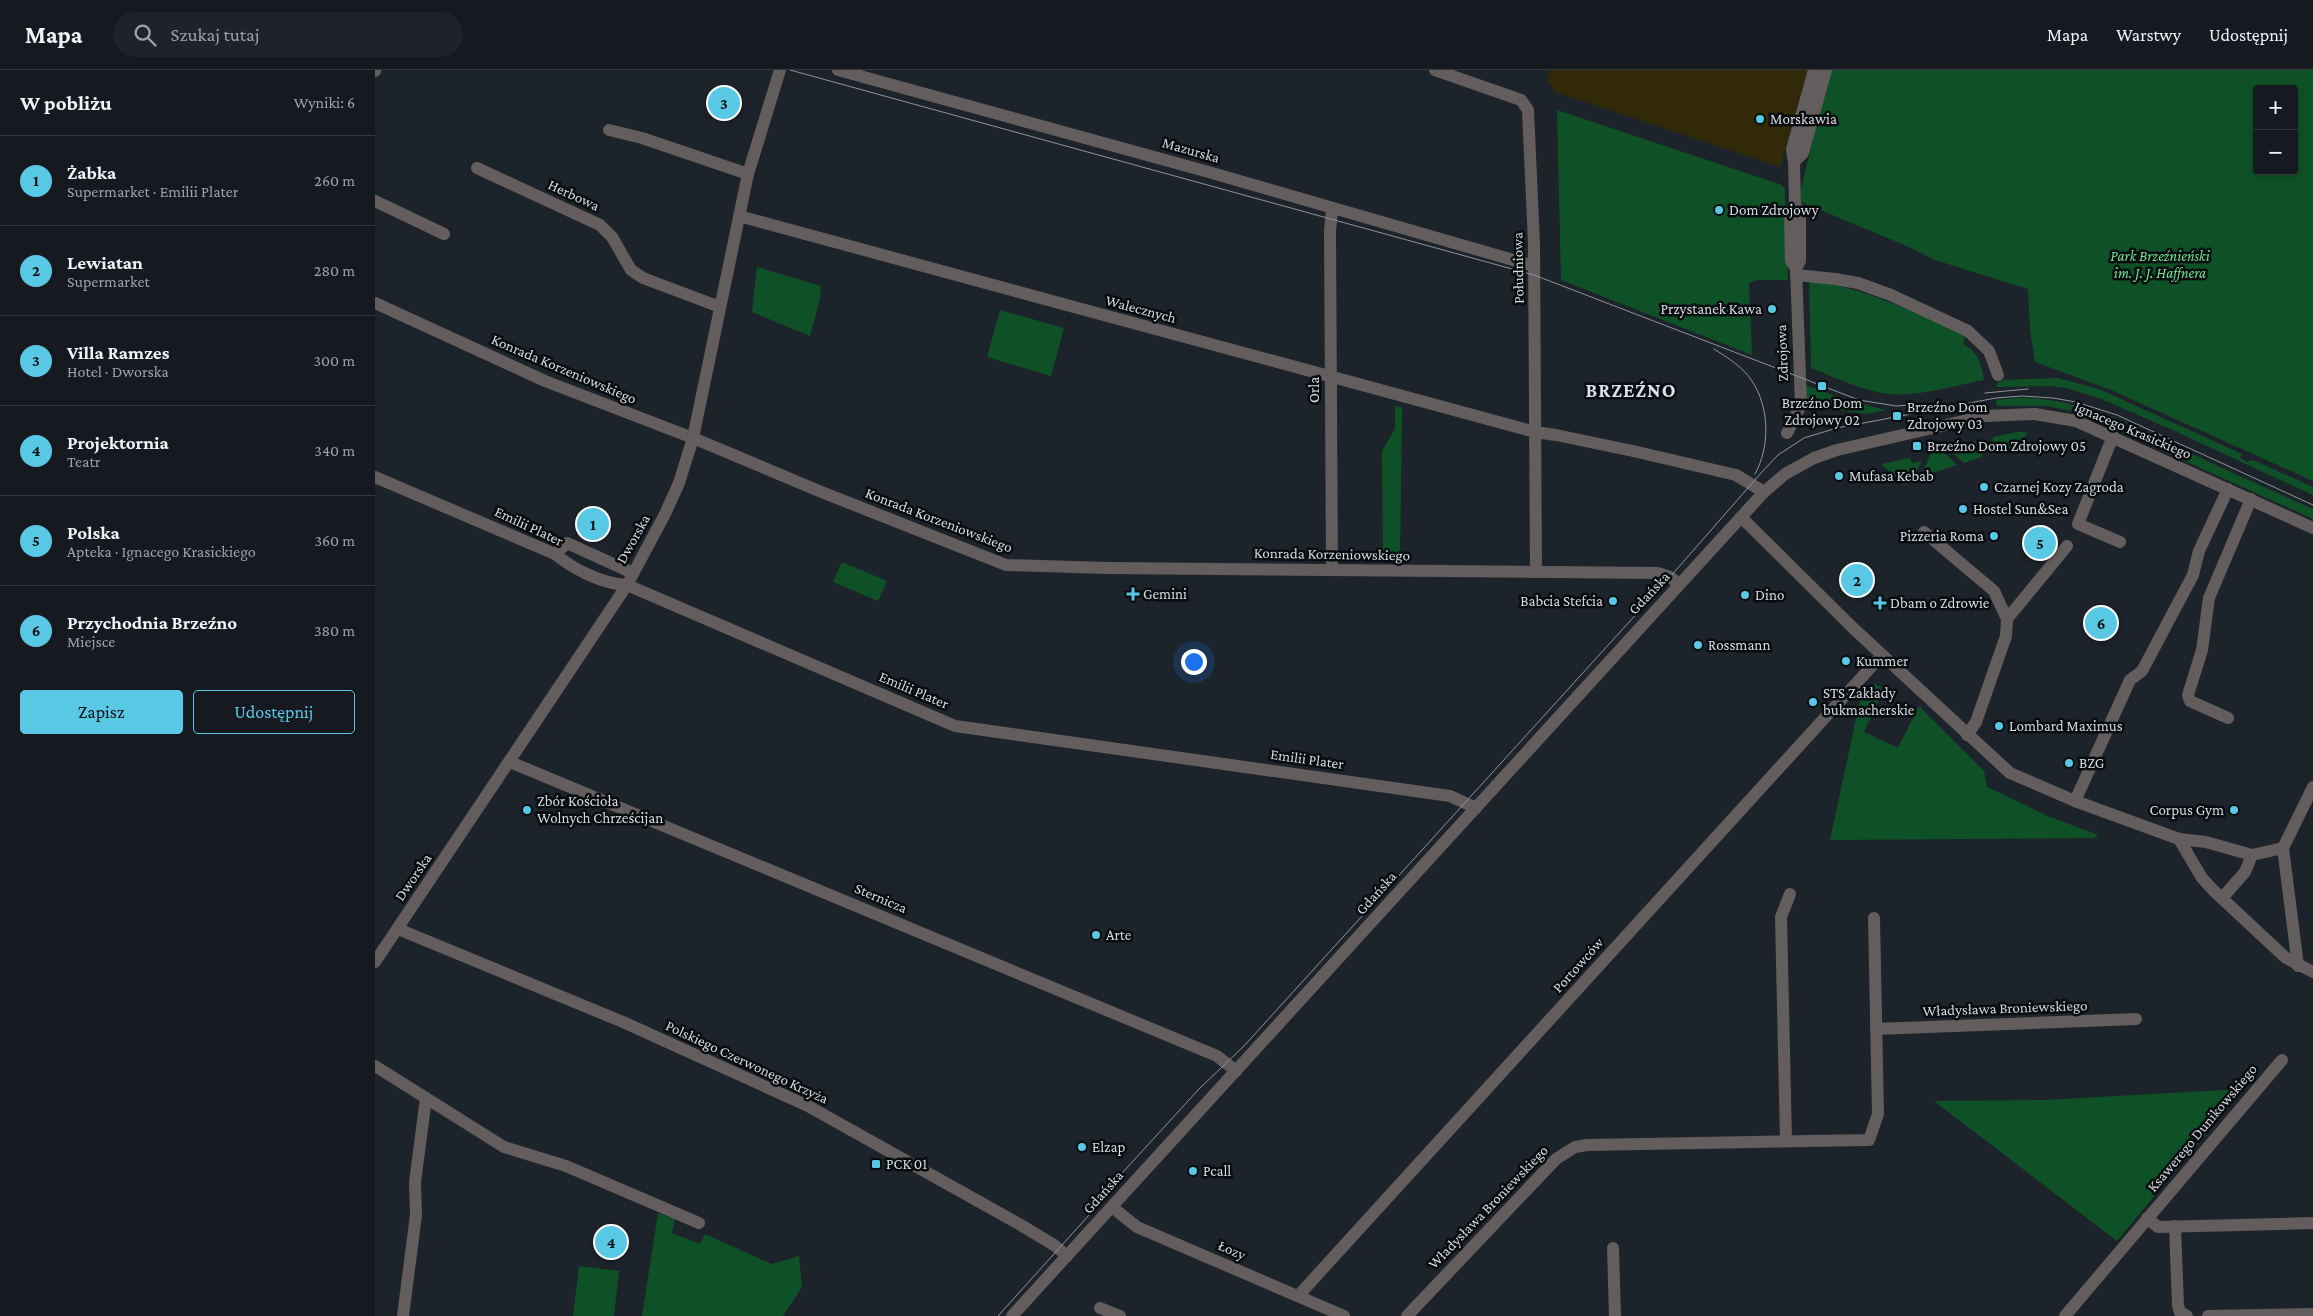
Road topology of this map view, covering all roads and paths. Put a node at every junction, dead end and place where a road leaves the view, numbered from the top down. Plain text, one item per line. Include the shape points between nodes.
1 (780, 70) edge
2 (838, 70) edge
3 (1435, 70) edge
4 (1814, 70) edge
5 (1826, 70) edge
6 (609, 130) dead end
7 (1794, 162) junction
8 (477, 168) dead end
9 (747, 174) junction
10 (375, 201) edge
11 (1332, 209) junction
12 (739, 216) junction
13 (444, 234) dead end
14 (1534, 266) junction
15 (1796, 271) junction
16 (375, 303) edge
17 (720, 307) junction
18 (1998, 375) dead end
19 (1331, 377) junction
20 (1535, 432) junction
21 (1787, 433) dead end
22 (2113, 436) junction
23 (693, 438) junction
24 (375, 477) edge
25 (2228, 490) junction
26 (1764, 492) junction
27 (2251, 499) junction
28 (1741, 517) junction
29 (2313, 528) edge
30 (1924, 532) dead end
31 (2120, 542) dead end
32 (2067, 546) dead end
33 (555, 554) junction
34 (1332, 570) junction
35 (633, 572) junction
36 (1536, 572) junction
37 (1679, 584) junction
38 (627, 585) junction
39 (2007, 619) junction
40 (1882, 655) junction
41 (2228, 718) dead end
42 (1967, 735) junction
43 (510, 762) junction
44 (2313, 787) edge
45 (2075, 801) junction
46 (1476, 808) junction
47 (2179, 839) junction
48 (2283, 848) junction
49 (2252, 855) junction
50 (1790, 894) dead end
51 (2222, 898) junction
52 (1874, 918) dead end
53 (398, 929) junction
54 (379, 948) edge
55 (375, 962) edge
56 (2305, 969) edge
57 (2136, 1019) dead end
58 (1876, 1029) junction
59 (2282, 1060) dead end
60 (375, 1066) edge
61 (1236, 1071) junction
62 (426, 1098) junction
63 (1785, 1141) junction
64 (1112, 1207) junction
65 (2147, 1218) junction
66 (699, 1223) dead end
67 (2313, 1223) edge
68 (2175, 1226) junction
69 (1613, 1248) dead end
70 (1067, 1256) junction
71 (1298, 1296) junction
72 (1100, 1308) dead end
73 (2313, 1314) edge
74 (403, 1316) edge
75 (1012, 1316) edge
76 (1120, 1316) edge
77 (1343, 1316) edge
78 (1407, 1316) edge
79 (1615, 1316) edge
80 (2065, 1316) edge
81 (2187, 1316) edge
82 (2208, 1316) edge

1 - 9 street, Dworska
2 - 11 street, Mazurska via 1205,170
3 - 14 street, Południowa via 1521,100 1528,110
4 - 7 street, Zdrojowa via 1792,149
5 - 7 street via 1803,153
6 - 9 street
7 - 15 street, Zdrojowa via 1795,205 1790,212 1791,261
8 - 17 street, Herbowa via 600,225 613,237 631,270 643,278
9 - 12 street, Dworska
10 - 13 street
11 - 14 street, Mazurska
11 - 19 street, Orla
12 - 17 street, Dworska
12 - 19 street, Walecznych
14 - 20 street, Południowa
15 - 18 street via 1858,283 1968,330 1989,351
15 - 21 street, Zdrojowa via 1801,405
16 - 23 street, Konrada Korzeniowskiego via 545,382
17 - 23 street, Dworska
19 - 20 street, Walecznych
19 - 34 street, Orla
20 - 26 street via 1737,475
20 - 36 street, Południowa
22 - 25 street, Ignacego Krasickiego
22 - 26 street, Ignacego Krasickiego via 2056,416 1985,416 1837,450 1785,474
22 - 31 street via 2079,524
23 - 34 street, Konrada Korzeniowskiego via 1006,565
23 - 35 street, Dworska via 679,483
24 - 33 street, Emilii Plater
25 - 27 street, Ignacego Krasickiego
25 - 45 street via 2199,551 2190,582 2142,671 2130,680
26 - 28 street, Gdańska
27 - 29 street, Ignacego Krasickiego
27 - 41 street via 2209,598 2202,650 2188,695 2190,701
28 - 37 street, Gdańska
28 - 40 street
30 - 39 street via 1994,591
32 - 39 street
33 - 35 street via 567,543
33 - 38 street, Emilii Plater via 568,565 616,584
34 - 36 street, Konrada Korzeniowskiego
35 - 38 street, Dworska
36 - 37 street, Konrada Korzeniowskiego via 1658,573
37 - 46 street, Gdańska
38 - 43 street, Dworska
38 - 46 street, Emilii Plater via 955,726 1450,796
39 - 42 street via 2006,636 1976,722
40 - 42 street
40 - 71 street, Portowców
42 - 45 street via 2010,773
43 - 53 street, Dworska
43 - 61 street, Sternicza via 1217,1056
44 - 48 street
45 - 47 street
46 - 61 street, Gdańska
47 - 49 street via 2206,842
47 - 51 street via 2202,878
48 - 49 street
48 - 56 street
49 - 51 street via 2245,872
50 - 63 street via 1781,917
51 - 56 street via 2286,958
52 - 58 street, Władysława Broniewskiego
53 - 54 street, Dworska
53 - 70 street, Polskiego Czerwonego Krzyża via 623,1022 808,1106 1019,1224
54 - 55 street, Dworska
57 - 58 street, Władysława Broniewskiego
58 - 63 street, Władysława Broniewskiego via 1878,1114 1869,1140
59 - 65 street, Ksawerego Dunikowskiego
60 - 62 street
61 - 64 street, Gdańska
62 - 66 street via 504,1147 565,1166
62 - 74 street
63 - 78 street, Władysława Broniewskiego via 1587,1145 1566,1151
64 - 70 street, Gdańska
64 - 71 street, Łozy via 1137,1227
65 - 68 street via 2158,1227
65 - 80 street, Ksawerego Dunikowskiego
67 - 68 street
68 - 81 street via 2178,1306 2180,1312
69 - 79 street
70 - 75 street, Gdańska
71 - 77 street, Łozy
72 - 76 street
73 - 82 street

